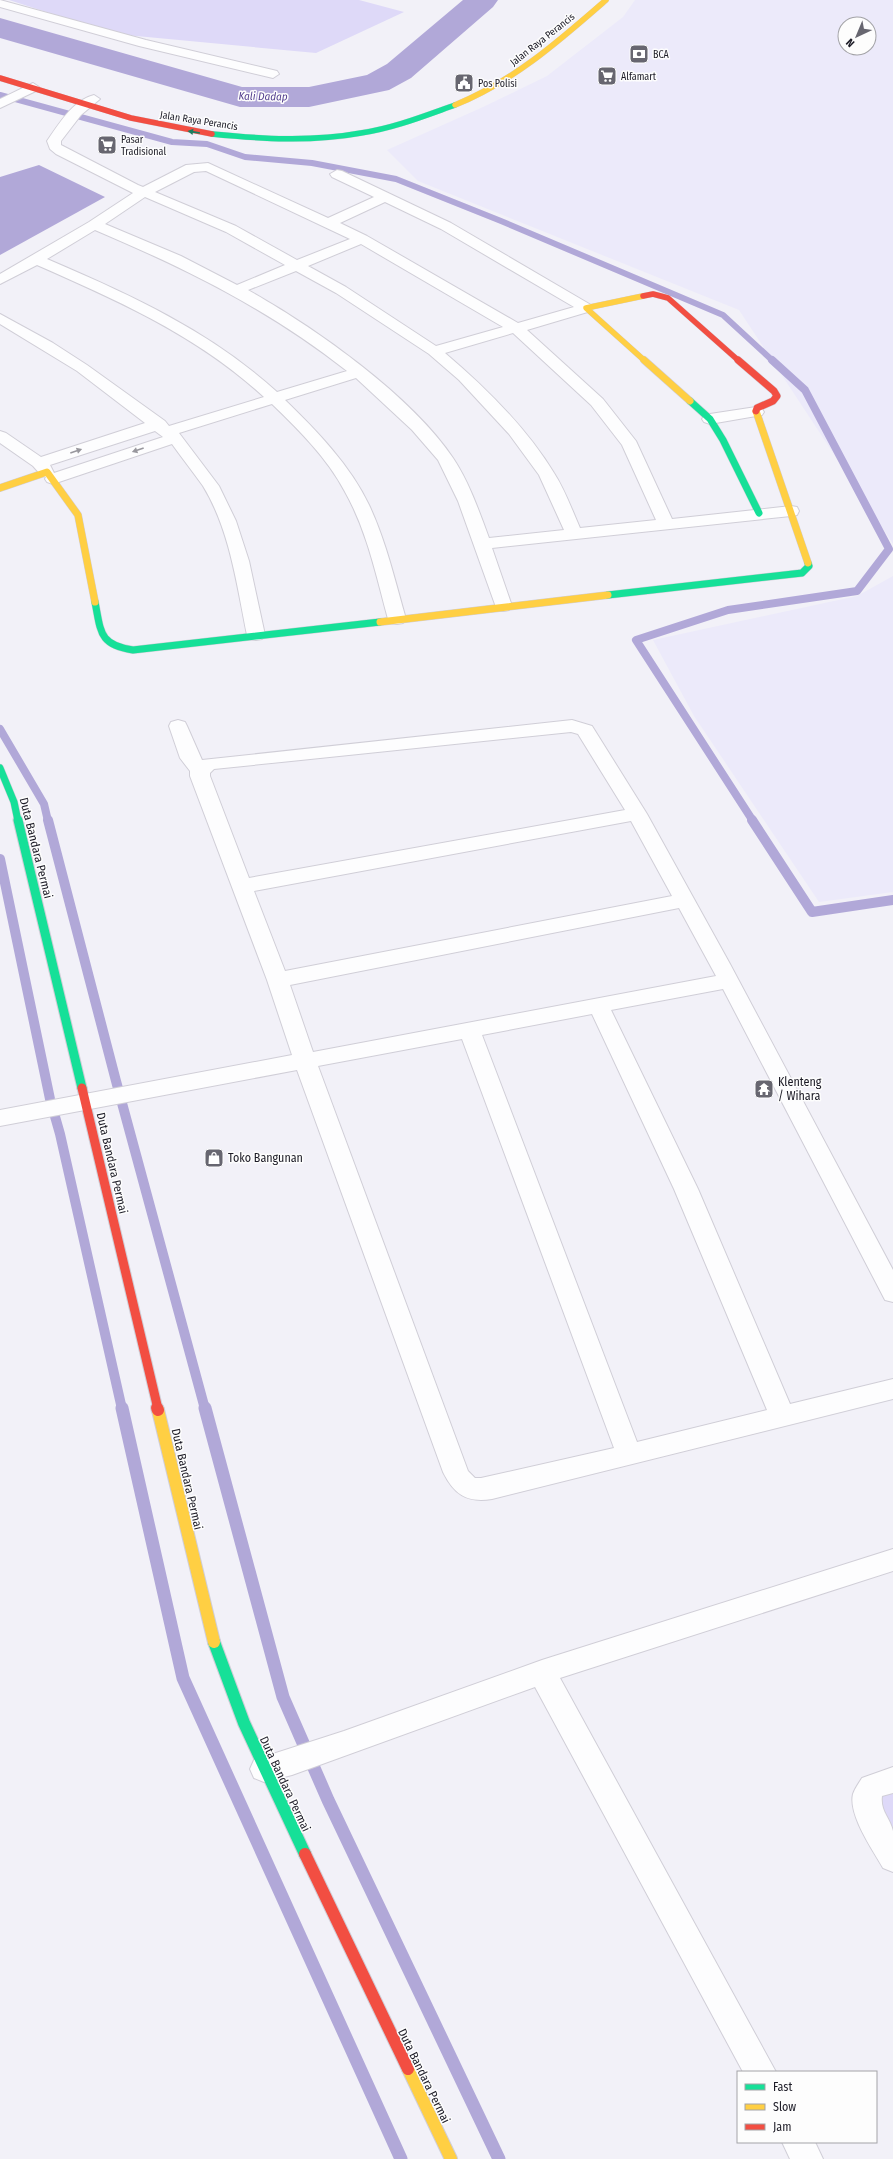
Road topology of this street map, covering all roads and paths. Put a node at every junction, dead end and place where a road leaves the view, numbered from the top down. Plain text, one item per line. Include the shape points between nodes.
1 (606, 0) edge
2 (0, 3) edge
3 (0, 72) edge
4 (273, 74) dead end
5 (0, 78) edge
6 (33, 88) junction
7 (1, 103) edge
8 (82, 109) junction
9 (337, 174) dead end
10 (144, 192) junction
11 (386, 197) junction
12 (330, 223) junction
13 (94, 225) junction
14 (362, 240) junction
15 (36, 258) junction
16 (299, 265) junction
17 (0, 280) edge
18 (236, 290) junction
19 (586, 308) junction
20 (0, 318) edge
21 (516, 328) junction
22 (434, 350) junction
23 (359, 372) junction
24 (274, 398) junction
25 (756, 412) junction
26 (710, 419) junction
27 (168, 431) junction
28 (0, 436) edge
29 (46, 471) junction
30 (0, 488) edge
31 (790, 511) junction
32 (759, 513) junction
33 (666, 523) junction
34 (574, 533) junction
35 (482, 544) junction
36 (503, 606) junction
37 (397, 619) junction
38 (256, 635) junction
39 (178, 726) dead end
40 (0, 768) edge
41 (200, 771) junction
42 (637, 814) junction
43 (243, 886) junction
44 (684, 900) junction
45 (278, 980) junction
46 (729, 981) junction
47 (598, 1005) junction
48 (470, 1031) junction
49 (304, 1060) junction
50 (85, 1102) junction
51 (0, 1118) edge
52 (893, 1292) edge
53 (893, 1389) edge
54 (782, 1416) junction
55 (629, 1455) junction
56 (893, 1560) edge
57 (542, 1672) junction
58 (264, 1769) junction
59 (893, 1780) edge
60 (893, 1858) edge
61 (759, 2071) edge
62 (799, 2143) edge
63 (451, 2159) edge
64 (808, 2159) edge

1 - 8 street, Jalan Raya Perancis via 563,39 504,82 473,99 398,122 314,132 248,132
2 - 4 street via 186,54
3 - 8 street, Jalan Raya Perancis
5 - 6 street, Jalan Raya Perancis
6 - 7 street
6 - 8 street, Jalan Raya Perancis
8 - 10 street via 54,141 55,146 61,152
9 - 11 street
10 - 12 street via 191,168 208,167
10 - 13 street
10 - 16 street via 231,229
11 - 12 street
11 - 19 street via 446,226
12 - 14 street
13 - 15 street
13 - 18 street via 163,253
14 - 16 street
14 - 21 street
15 - 17 street
15 - 24 street via 97,285 174,325 229,360
16 - 18 street
16 - 22 street
18 - 23 street via 302,331
19 - 21 street
19 - 25 street via 653,294 668,298 774,392 777,396 773,401 757,408
19 - 26 street
20 - 27 street via 76,365
21 - 22 street
21 - 33 street via 597,402 630,444
22 - 34 street via 464,377 519,437 547,474
23 - 24 street
23 - 35 street via 409,417 450,467
24 - 27 street
24 - 37 street via 336,464 353,491 369,525
25 - 26 street
25 - 31 street
26 - 32 street
27 -> 29 street
29 -> 27 street
27 - 38 street via 211,486 228,521 240,561
28 - 29 street
29 - 30 street
29 - 38 street via 78,516 106,644 116,649 133,650
31 - 32 street
31 - 36 street via 809,566 802,573
32 - 33 street
33 - 34 street
34 - 35 street
35 - 36 street
36 - 37 street
37 - 38 street
39 - 41 street via 190,758
40 - 50 street, Duta Bandara Permai via 14,802
41 - 42 street via 209,764 572,726 582,728 589,734
41 - 43 street
42 - 43 street
42 - 44 street
43 - 45 street
44 - 45 street
44 - 46 street
45 - 49 street
46 - 47 street
46 - 52 street
47 - 48 street
47 - 54 street via 686,1189
48 - 49 street
48 - 55 street
49 - 50 street
49 - 55 street via 462,1483 472,1489 484,1489
50 - 51 street
50 - 58 street, Duta Bandara Permai via 210,1629 228,1686
53 - 54 street
54 - 55 street
56 - 57 street
57 - 58 street via 344,1744
57 - 61 street
58 - 63 street, Duta Bandara Permai
59 - 60 street via 872,1787 866,1795 866,1808
62 - 64 street

